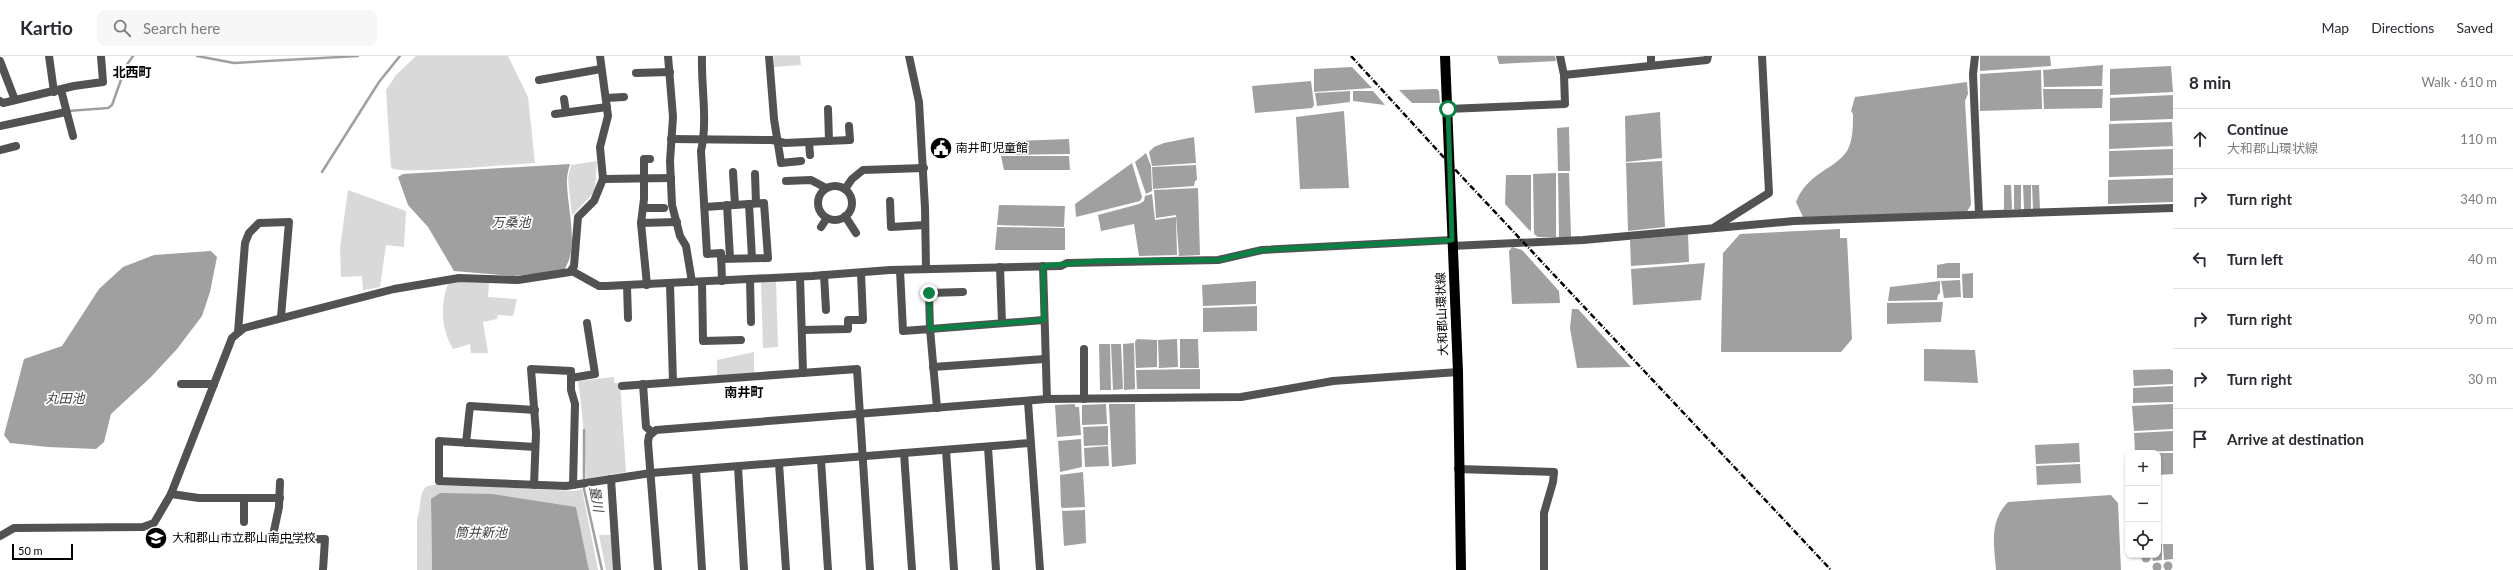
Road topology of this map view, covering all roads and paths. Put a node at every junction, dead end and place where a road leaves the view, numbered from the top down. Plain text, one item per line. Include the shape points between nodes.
1 (49, 56) edge
2 (101, 56) edge
3 (600, 56) edge
4 (668, 56) edge
5 (702, 56) edge
6 (769, 56) edge
7 (909, 56) edge
8 (1445, 56) edge
9 (1560, 56) edge
10 (1651, 56) edge
11 (1708, 56) edge
12 (1762, 56) edge
13 (1975, 56) edge
14 (0, 61) edge
15 (1651, 65) junction
16 (601, 69) junction
17 (670, 72) junction
18 (636, 74) dead end
19 (1564, 75) junction
20 (539, 80) dead end
21 (58, 91) junction
22 (624, 97) dead end
23 (606, 98) junction
24 (15, 100) junction
25 (564, 100) dead end
26 (0, 101) edge
27 (607, 107) junction
28 (828, 109) dead end
29 (1448, 109) junction
30 (66, 110) junction
31 (566, 112) junction
32 (555, 114) dead end
33 (0, 126) edge
34 (850, 126) dead end
35 (73, 136) dead end
36 (671, 139) junction
37 (704, 139) junction
38 (829, 141) junction
39 (779, 142) junction
40 (809, 142) junction
41 (16, 146) dead end
42 (0, 150) edge
43 (810, 155) dead end
44 (650, 159) dead end
45 (801, 161) dead end
46 (924, 168) junction
47 (733, 172) dead end
48 (754, 174) dead end
49 (671, 178) junction
50 (603, 179) junction
51 (644, 179) junction
52 (786, 181) dead end
53 (826, 188) junction
54 (845, 188) junction
55 (890, 201) dead end
56 (753, 204) junction
57 (731, 205) junction
58 (705, 207) junction
59 (643, 208) junction
60 (664, 208) dead end
61 (2173, 208) edge
62 (1979, 214) junction
63 (845, 216) junction
64 (827, 218) junction
65 (677, 222) junction
66 (641, 223) junction
67 (925, 225) junction
68 (821, 227) dead end
69 (1714, 228) junction
70 (856, 233) dead end
71 (1452, 243) junction
72 (721, 258) junction
73 (730, 258) junction
74 (752, 258) junction
75 (1043, 266) junction
76 (1000, 267) junction
77 (926, 269) junction
78 (900, 270) junction
79 (572, 271) junction
80 (861, 273) junction
81 (824, 275) junction
82 (800, 277) junction
83 (750, 280) junction
84 (722, 281) junction
85 (692, 282) junction
86 (702, 282) junction
87 (670, 284) junction
88 (647, 285) junction
89 (627, 286) junction
90 (963, 292) dead end
91 (826, 310) dead end
92 (280, 317) junction
93 (628, 318) dead end
94 (1044, 320) junction
95 (751, 322) dead end
96 (587, 323) dead end
97 (1002, 323) junction
98 (930, 329) junction
99 (802, 330) junction
100 (238, 332) junction
101 (741, 340) dead end
102 (1084, 349) dead end
103 (1045, 359) junction
104 (933, 367) junction
105 (1458, 372) junction
106 (803, 373) junction
107 (571, 378) junction
108 (673, 382) junction
109 (181, 384) dead end
110 (214, 384) junction
111 (643, 384) junction
112 (622, 386) dead end
113 (1047, 399) junction
114 (1084, 399) junction
115 (1028, 402) junction
116 (937, 408) junction
117 (535, 410) junction
118 (859, 414) junction
119 (652, 432) junction
120 (466, 443) junction
121 (1030, 443) junction
122 (535, 447) junction
123 (988, 447) junction
124 (946, 450) junction
125 (904, 453) junction
126 (862, 457) junction
127 (821, 460) junction
128 (778, 463) junction
129 (738, 467) junction
130 (1458, 469) junction
131 (696, 470) junction
132 (651, 474) junction
133 (611, 480) junction
134 (280, 482) dead end
135 (580, 484) junction
136 (534, 485) junction
137 (171, 494) junction
138 (244, 498) junction
139 (280, 498) junction
140 (244, 522) dead end
141 (0, 536) edge
142 (323, 570) edge
143 (617, 570) edge
144 (658, 570) edge
145 (702, 570) edge
146 (744, 570) edge
147 (786, 570) edge
148 (828, 570) edge
149 (870, 570) edge
150 (912, 570) edge
151 (954, 570) edge
152 (996, 570) edge
153 (1040, 570) edge
154 (1461, 570) edge
155 (1544, 570) edge

1 - 21 street
2 - 21 street via 103,82
3 - 16 street
4 - 17 street
5 - 37 street
6 - 39 street via 774,119
7 - 46 street via 918,94
8 - 29 main road, 大和郡山環状線
9 - 19 street
10 - 15 street
11 - 15 street via 1707,60
12 - 69 street via 1769,193
13 - 62 street via 1973,74
14 - 24 street
15 - 19 street
16 - 20 street
16 - 23 street
17 - 18 street
17 - 36 street via 673,117
19 - 29 street via 1565,104
21 - 24 street
21 - 30 street
22 - 23 street
23 - 27 street
24 - 26 street via 3,103
25 - 31 street
27 - 31 street
27 - 50 street via 607,125 600,147
28 - 38 street
29 - 71 main road, 大和郡山環状線
30 - 33 street
30 - 35 street
31 - 32 street
34 - 38 street via 850,140
36 - 37 street
36 - 49 street
37 - 39 street
37 - 58 street via 701,151
38 - 40 street
39 - 40 street
39 - 45 street via 781,163
40 - 43 street
41 - 42 street
44 - 51 street via 644,159
46 - 54 street via 863,170
46 - 67 street
47 - 57 street
48 - 56 street
49 - 51 street
49 - 65 street via 672,205
50 - 51 street
50 - 79 street via 594,201 578,217
51 - 59 street
52 - 53 street via 812,180
53 - 54 street
53 - 64 street via 819,195 818,205
54 - 63 street via 852,201
55 - 67 street via 891,227
56 - 57 street
56 - 74 street
56 - 74 street via 764,203 768,258
57 - 58 street
57 - 73 street
58 - 72 street via 707,254 721,253
59 - 60 street
59 - 66 street
61 - 62 street
62 - 69 street via 1794,220
63 - 64 street via 839,220
63 - 70 street
64 - 68 street
65 - 66 street
65 - 85 street via 688,254
66 - 88 street
67 - 77 street
69 - 71 street via 1521,244
71 - 75 street via 1262,250 1218,260 1097,261
71 - 105 main road, 大和郡山環状線
72 - 73 street
72 - 84 street
73 - 74 street
75 - 76 street
75 - 94 street
76 - 77 street
76 - 97 street
77 - 78 street
78 - 80 street
78 - 98 street via 903,331
79 - 89 street via 598,286
79 - 92 street via 518,280 459,278 378,292
80 - 81 street
80 - 99 street via 863,320 848,320 848,329
81 - 82 street
81 - 91 street
82 - 83 street
82 - 99 street
83 - 84 street
83 - 95 street
84 - 86 street
85 - 86 street
85 - 87 street
86 - 101 street via 703,341
87 - 88 street
87 - 108 street
88 - 89 street
89 - 93 street
90 - 98 street via 929,293
92 - 100 street
92 - 100 street via 289,222 259,222 248,234 246,243
94 - 97 street
94 - 103 street
96 - 107 street via 595,374
97 - 98 street
98 - 104 street
99 - 106 street
100 - 110 street via 232,338
102 - 114 street
103 - 104 street
103 - 113 street
104 - 116 street
105 - 114 street via 1333,381 1241,397
105 - 130 main road, 大和郡山環状線
106 - 108 street
106 - 118 street via 857,369
107 - 117 street via 571,371 531,369
107 - 135 street
108 - 111 street
109 - 110 street
110 - 137 street
111 - 112 street
111 - 119 street via 646,427
113 - 114 street
113 - 115 street
115 - 116 street
115 - 121 street
116 - 118 street
117 - 120 street via 470,406
117 - 122 street
118 - 119 street via 662,428
118 - 126 street
119 - 132 street via 648,442
120 - 122 street
120 - 136 street via 440,441 439,481
121 - 123 street
121 - 153 street
122 - 136 street
123 - 124 street
123 - 152 street
124 - 125 street
124 - 151 street
125 - 126 street
125 - 150 street
126 - 127 street
126 - 149 street
127 - 128 street
127 - 148 street
128 - 129 street
128 - 147 street
129 - 131 street
129 - 146 street
130 - 154 main road, 大和郡山環状線
130 - 155 street via 1554,472 1544,513
131 - 132 street
131 - 145 street
132 - 133 street
132 - 144 street
133 - 135 street
133 - 143 street
134 - 139 street
135 - 136 street
137 - 138 street via 199,498
137 - 141 street via 159,519 149,526 14,528
138 - 139 street
138 - 140 street
139 - 142 street via 272,540 325,539

